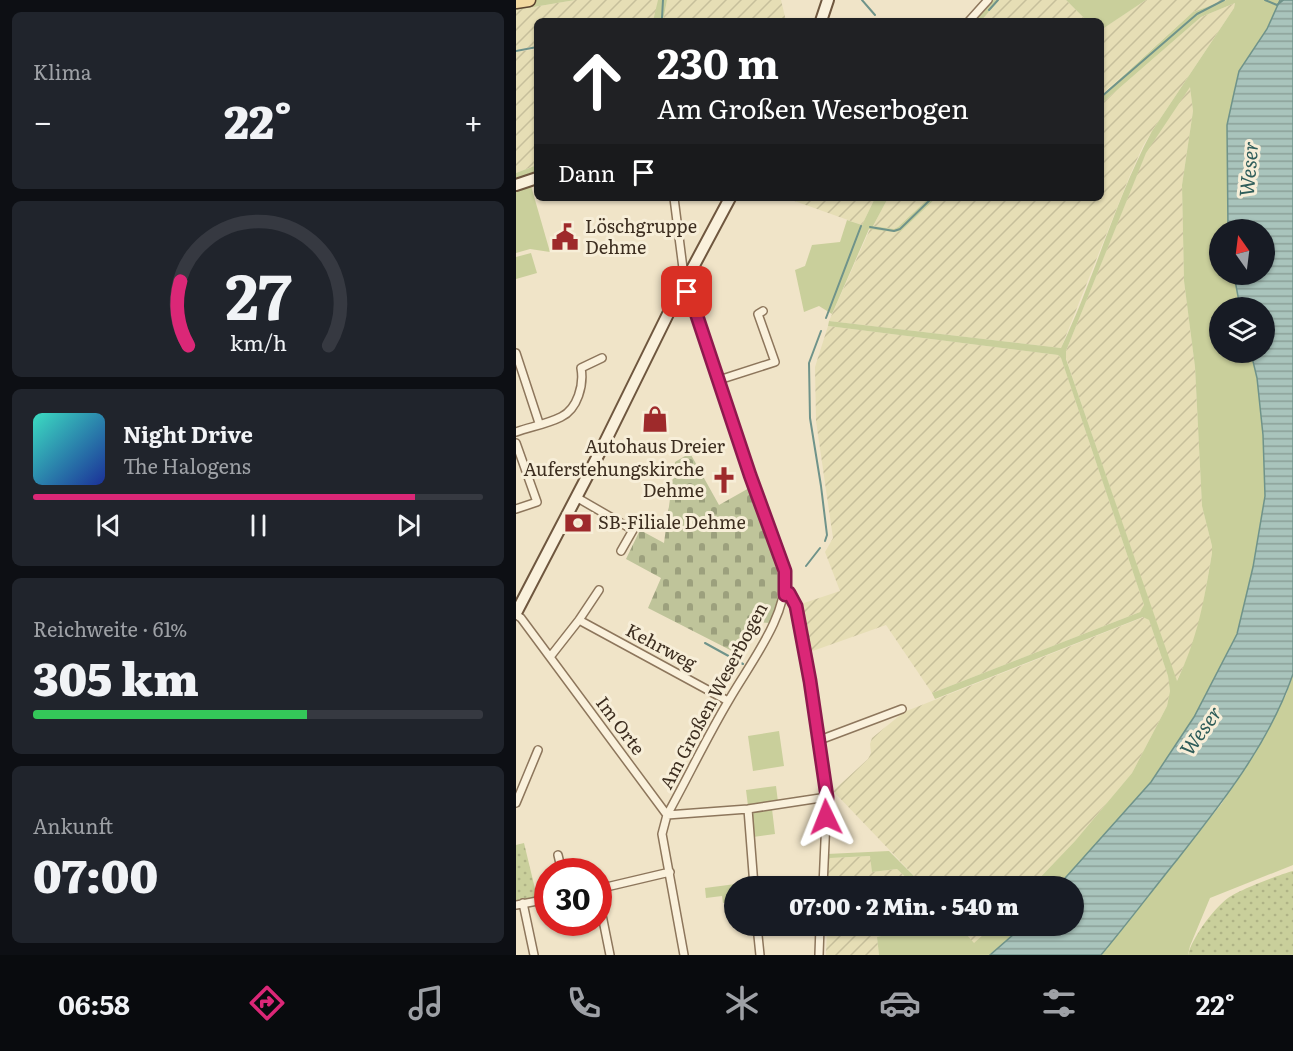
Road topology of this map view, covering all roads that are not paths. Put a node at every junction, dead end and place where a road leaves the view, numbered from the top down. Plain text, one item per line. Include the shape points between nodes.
1 (529, 0) edge
2 (828, 0) edge
3 (988, 0) edge
4 (516, 3) edge
5 (822, 18) edge
6 (972, 18) edge
7 (534, 179) edge
8 (516, 185) edge
9 (674, 201) edge
10 (728, 201) edge
11 (685, 284) junction
12 (763, 311) dead end
13 (516, 353) edge
14 (602, 358) dead end
15 (720, 382) junction
16 (539, 423) junction
17 (516, 432) edge
18 (516, 443) edge
19 (576, 497) junction
20 (516, 509) edge
21 (621, 551) dead end
22 (599, 590) dead end
23 (785, 595) junction
24 (516, 614) edge
25 (579, 620) junction
26 (550, 657) junction
27 (728, 701) junction
28 (902, 709) dead end
29 (817, 741) junction
30 (538, 750) dead end
31 (827, 797) junction
32 (517, 799) edge
33 (748, 809) junction
34 (667, 815) junction
35 (558, 855) dead end
36 (559, 858) edge
37 (670, 872) junction
38 (753, 876) edge
39 (823, 876) edge
40 (612, 886) edge
41 (520, 904) edge
42 (606, 936) edge
43 (758, 936) edge
44 (820, 936) edge
45 (534, 955) edge
46 (610, 955) edge
47 (684, 955) edge
48 (760, 955) edge
49 (819, 955) edge

1 - 4 main road
2 - 5 street
3 - 6 street
7 - 8 street
9 - 11 street, Am Großen Weserbogen
10 - 11 street
11 - 15 street, Am Großen Weserbogen
11 - 19 street
12 - 15 street via 758,314 775,362
13 - 16 street
14 - 16 street via 581,368 583,380 574,404 563,417
15 - 23 street, Am Großen Weserbogen via 785,571
16 - 17 street
18 - 20 street via 537,502
19 - 21 street via 633,530
19 - 24 street
22 - 25 street
23 - 27 street, Am Großen Weserbogen via 758,652
23 - 29 street via 789,593 796,606
24 - 26 street, Im Orte
25 - 26 street
25 - 27 street, Kehrweg
26 - 34 street, Im Orte
27 - 34 street, Am Großen Weserbogen
28 - 29 street
29 - 31 street
30 - 32 street
31 - 33 street
31 - 39 street
33 - 34 street
33 - 38 street
34 - 37 street, Am Großen Weserbogen via 662,834
35 - 36 street
37 - 40 street
37 - 47 street, Am Großen Weserbogen
41 - 45 street
42 - 46 street
43 - 48 street
44 - 49 street

